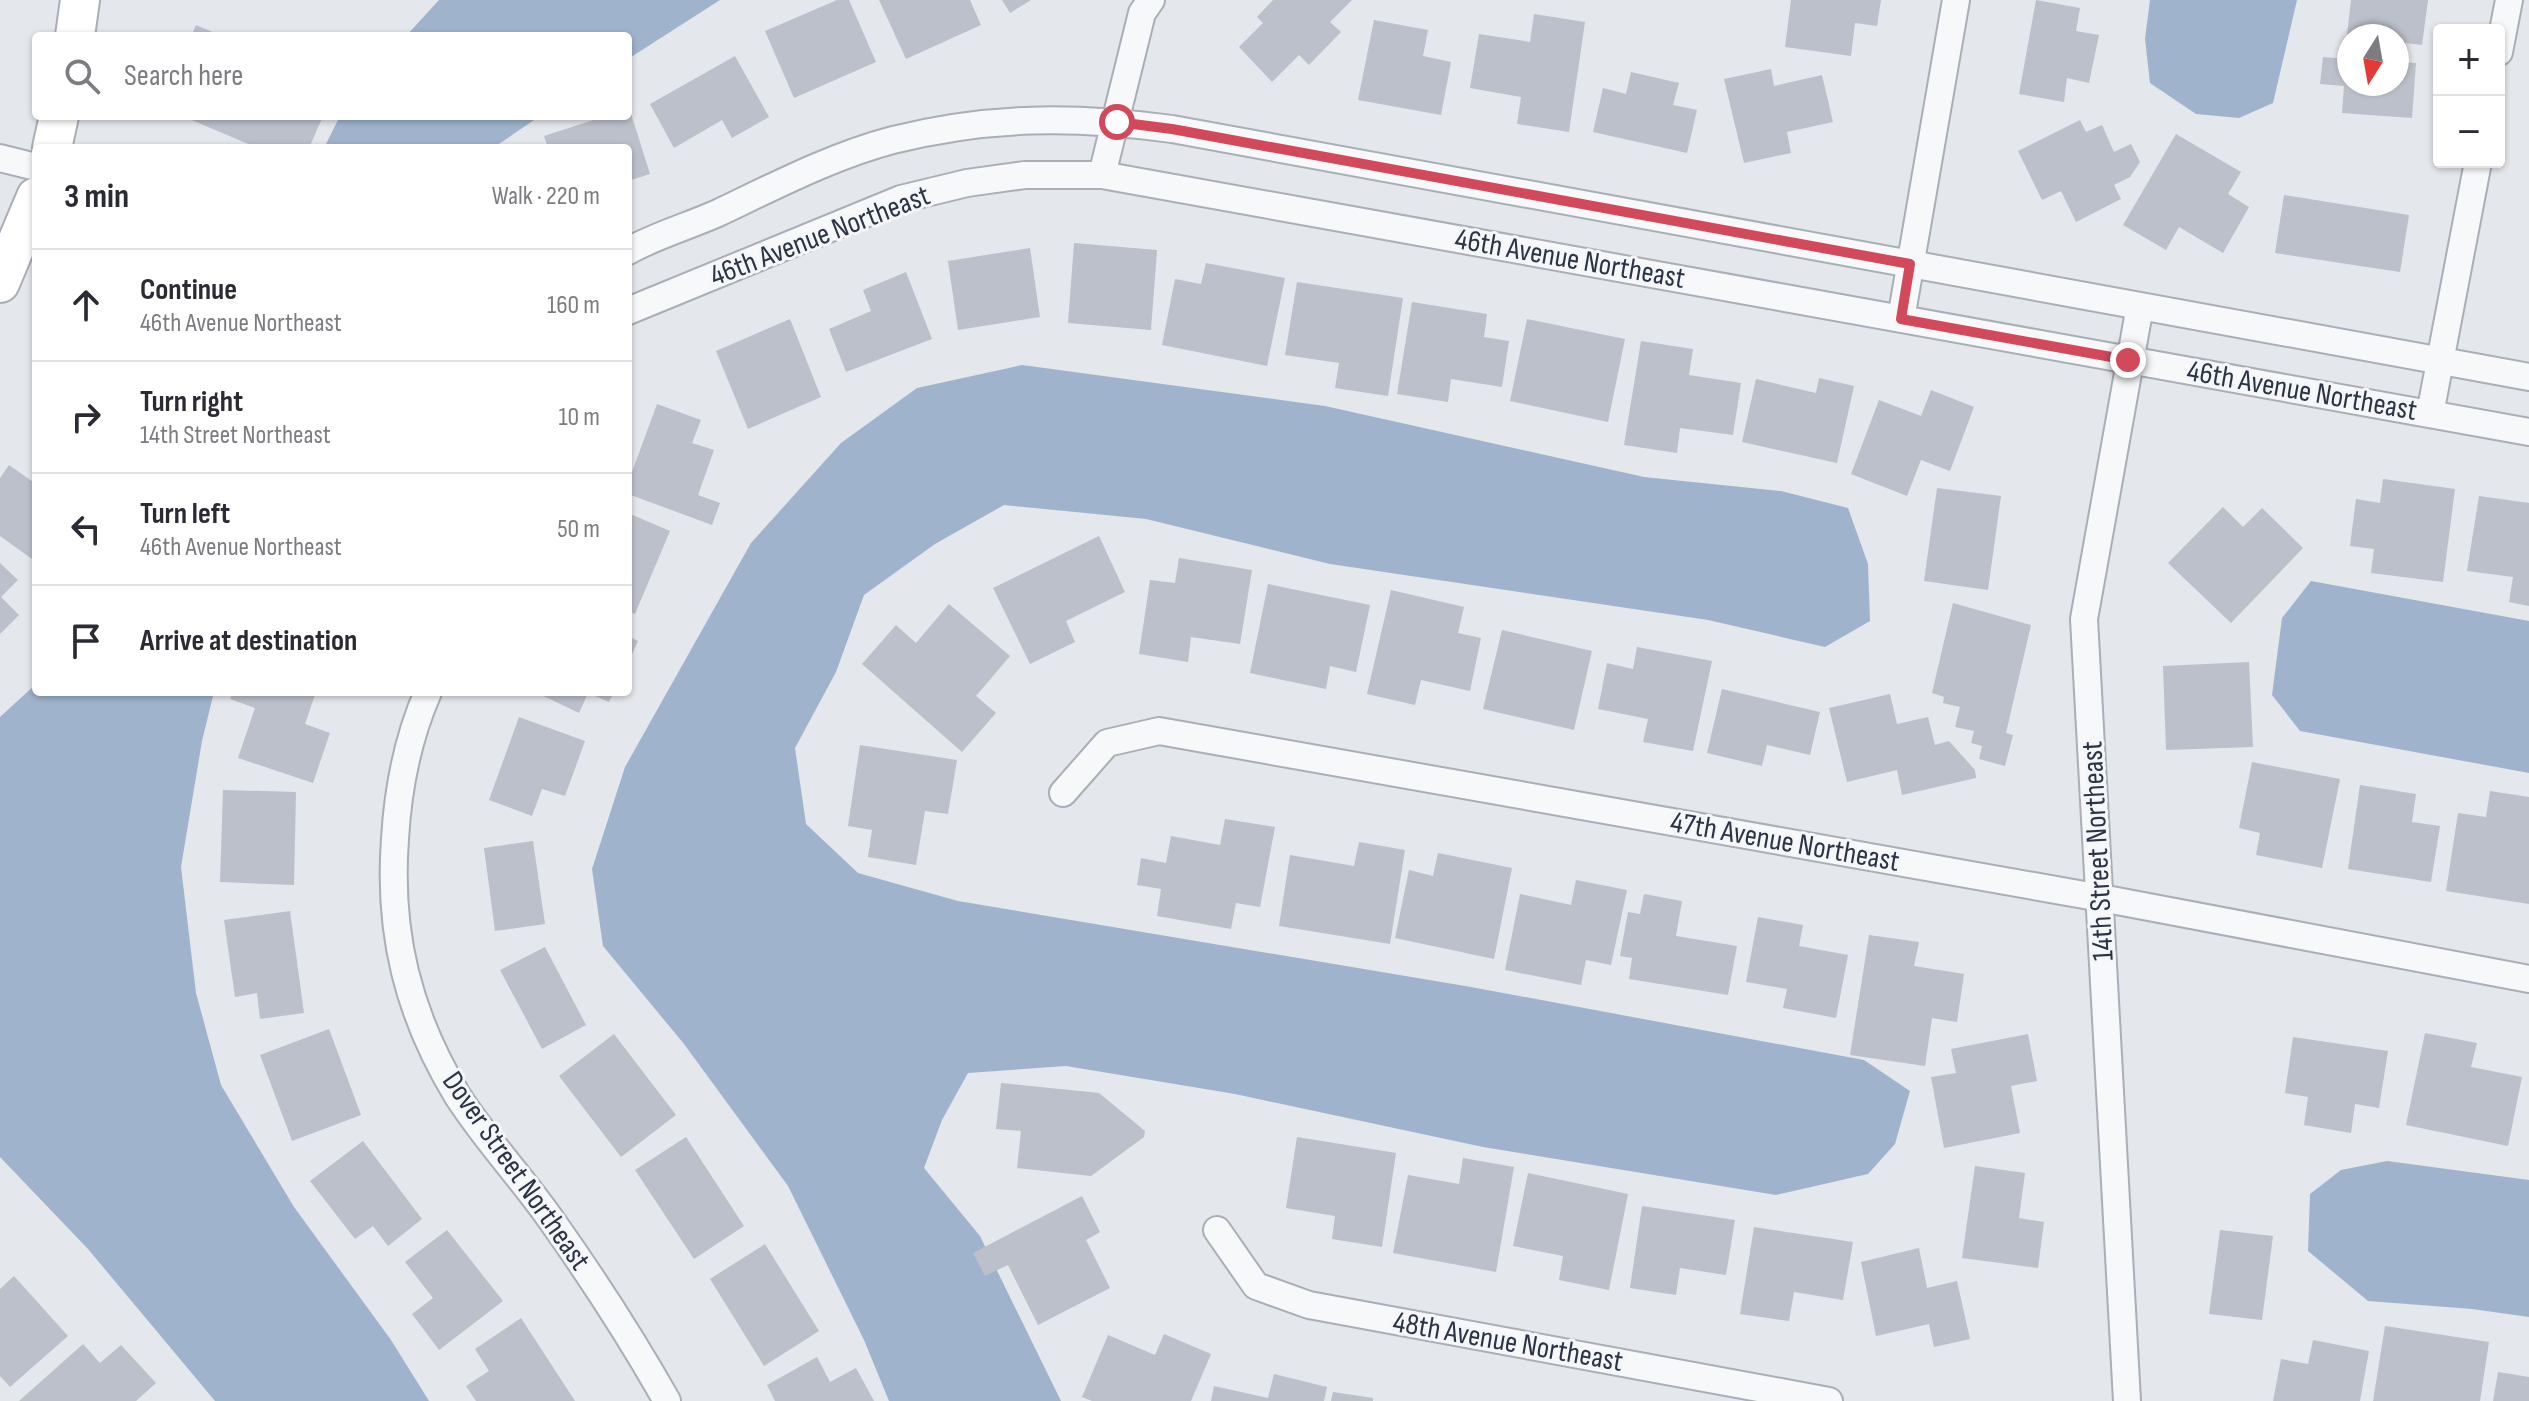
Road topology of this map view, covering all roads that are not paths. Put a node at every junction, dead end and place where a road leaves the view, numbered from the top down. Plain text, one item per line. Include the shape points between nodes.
1 (80, 0) edge
2 (1151, 0) edge
3 (1956, 0) edge
4 (2509, 0) edge
5 (2504, 24) edge
6 (76, 32) edge
7 (58, 120) edge
8 (1117, 122) junction
9 (53, 144) edge
10 (0, 158) edge
11 (32, 166) edge
12 (2477, 168) edge
13 (1102, 175) junction
14 (32, 207) edge
15 (632, 249) edge
16 (1910, 264) junction
17 (0, 283) edge
18 (2140, 306) junction
19 (632, 309) edge
20 (1901, 319) junction
21 (2128, 360) junction
22 (2440, 360) junction
23 (2529, 377) edge
24 (2430, 414) junction
25 (2529, 432) edge
26 (426, 696) edge
27 (1063, 793) dead end
28 (2101, 898) junction
29 (2529, 979) edge
30 (1217, 1230) dead end
31 (667, 1401) edge
32 (1829, 1401) edge
33 (2127, 1401) edge

1 - 6 street
2 - 8 street via 1142,13
3 - 16 street
4 - 5 street
7 - 9 street
8 - 13 street
8 - 15 street, 46th Avenue Northeast via 1052,118 973,124 891,140 819,166
8 - 16 street, 46th Avenue Northeast
10 - 11 street
12 - 22 street
13 - 19 street, 46th Avenue Northeast via 1025,175 901,199
13 - 20 street, 46th Avenue Northeast
14 - 17 street
16 - 18 street, 46th Avenue Northeast
16 - 20 street
18 - 21 street, 14th Street Northeast
18 - 22 street, 46th Avenue Northeast
20 - 21 street, 46th Avenue Northeast
21 - 24 street, 46th Avenue Northeast
21 - 28 street, 14th Street Northeast via 2084,619
22 - 23 street, 46th Avenue Northeast
22 - 24 street
24 - 25 street, 46th Avenue Northeast
26 - 31 street, Dover Street Northeast via 403,764 396,815 395,929 405,977 458,1096 552,1221
27 - 28 street, 47th Avenue Northeast via 1107,743 1159,731
28 - 29 street, 47th Avenue Northeast
28 - 33 street, 14th Street Northeast
30 - 32 street, 48th Avenue Northeast via 1256,1286 1309,1305

